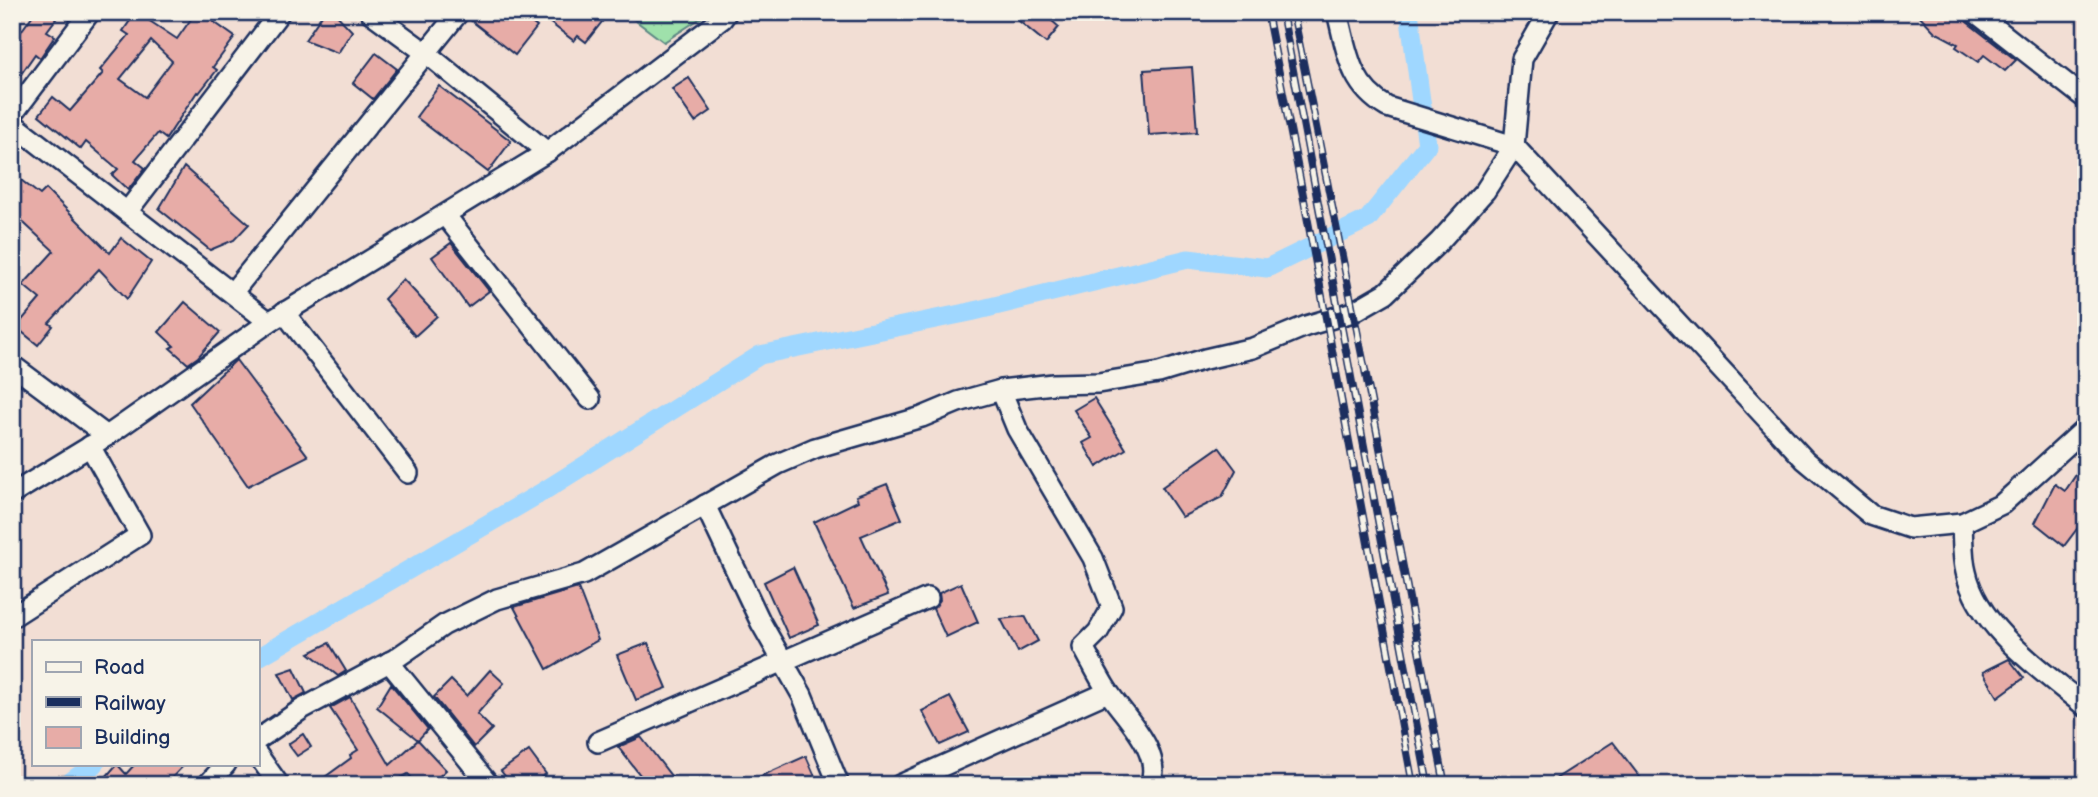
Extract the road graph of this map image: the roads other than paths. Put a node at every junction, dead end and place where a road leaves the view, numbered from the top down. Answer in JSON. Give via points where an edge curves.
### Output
{"nodes":[{"id":1,"x":90,"y":12,"type":"edge"},
{"id":2,"x":280,"y":12,"type":"edge"},
{"id":3,"x":370,"y":12,"type":"edge"},
{"id":4,"x":459,"y":12,"type":"edge"},
{"id":5,"x":727,"y":12,"type":"edge"},
{"id":6,"x":1337,"y":12,"type":"edge"},
{"id":7,"x":1549,"y":12,"type":"edge"},
{"id":8,"x":1975,"y":12,"type":"edge"},
{"id":9,"x":426,"y":53,"type":"junction"},
{"id":10,"x":2086,"y":99,"type":"edge"},
{"id":11,"x":12,"y":115,"type":"edge"},
{"id":12,"x":12,"y":123,"type":"edge"},
{"id":13,"x":1514,"y":146,"type":"junction"},
{"id":14,"x":547,"y":152,"type":"junction"},
{"id":15,"x":127,"y":212,"type":"junction"},
{"id":16,"x":445,"y":215,"type":"junction"},
{"id":17,"x":232,"y":293,"type":"junction"},
{"id":18,"x":276,"y":317,"type":"junction"},
{"id":19,"x":12,"y":365,"type":"edge"},
{"id":20,"x":1001,"y":390,"type":"junction"},
{"id":21,"x":590,"y":399,"type":"dead end"},
{"id":22,"x":2086,"y":428,"type":"edge"},
{"id":23,"x":107,"y":436,"type":"junction"},
{"id":24,"x":90,"y":446,"type":"junction"},
{"id":25,"x":408,"y":473,"type":"dead end"},
{"id":26,"x":12,"y":494,"type":"edge"},
{"id":27,"x":705,"y":505,"type":"junction"},
{"id":28,"x":1962,"y":523,"type":"junction"},
{"id":29,"x":928,"y":598,"type":"dead end"},
{"id":30,"x":12,"y":617,"type":"edge"},
{"id":31,"x":389,"y":662,"type":"junction"},
{"id":32,"x":783,"y":662,"type":"junction"},
{"id":33,"x":1108,"y":692,"type":"junction"},
{"id":34,"x":2086,"y":707,"type":"edge"},
{"id":35,"x":259,"y":739,"type":"edge"},
{"id":36,"x":598,"y":742,"type":"dead end"},
{"id":37,"x":259,"y":757,"type":"edge"},
{"id":38,"x":224,"y":766,"type":"edge"},
{"id":39,"x":207,"y":785,"type":"edge"},
{"id":40,"x":279,"y":785,"type":"edge"},
{"id":41,"x":489,"y":785,"type":"edge"},
{"id":42,"x":839,"y":785,"type":"edge"},
{"id":43,"x":900,"y":785,"type":"edge"},
{"id":44,"x":1150,"y":785,"type":"edge"}],
"edges":[{"from":1,"to":11,"type":"street"},
{"from":2,"to":15,"type":"street"},
{"from":3,"to":9,"type":"street"},
{"from":4,"to":9,"type":"street"},
{"from":5,"to":14,"type":"street"},
{"from":6,"to":13,"type":"street","via":[[1351,68],[1359,86],[1373,100]]},
{"from":7,"to":13,"type":"street","via":[[1522,59]]},
{"from":8,"to":10,"type":"street"},
{"from":9,"to":14,"type":"street"},
{"from":9,"to":17,"type":"street"},
{"from":12,"to":15,"type":"street"},
{"from":13,"to":20,"type":"street","via":[[1485,191],[1439,242],[1386,293],[1353,312],[1253,348],[1160,373]]},
{"from":13,"to":28,"type":"street","via":[[1805,460],[1871,515],[1910,528]]},
{"from":14,"to":16,"type":"street"},
{"from":15,"to":17,"type":"street"},
{"from":16,"to":18,"type":"street"},
{"from":16,"to":21,"type":"street"},
{"from":17,"to":18,"type":"street"},
{"from":18,"to":23,"type":"street"},
{"from":18,"to":25,"type":"street"},
{"from":19,"to":23,"type":"street"},
{"from":20,"to":27,"type":"street","via":[[815,448]]},
{"from":20,"to":33,"type":"street","via":[[1017,429],[1093,558],[1112,607],[1083,647]]},
{"from":22,"to":28,"type":"street","via":[[2002,504]]},
{"from":23,"to":24,"type":"street"},
{"from":24,"to":26,"type":"street"},
{"from":24,"to":30,"type":"street","via":[[140,536]]},
{"from":27,"to":31,"type":"street","via":[[584,574],[497,598],[444,625]]},
{"from":27,"to":32,"type":"street"},
{"from":28,"to":34,"type":"street","via":[[1965,571],[1974,597],[2005,637]]},
{"from":29,"to":32,"type":"street"},
{"from":31,"to":35,"type":"street","via":[[302,709]]},
{"from":31,"to":41,"type":"street"},
{"from":32,"to":36,"type":"street"},
{"from":32,"to":42,"type":"street","via":[[802,695]]},
{"from":33,"to":43,"type":"street"},
{"from":33,"to":44,"type":"street","via":[[1152,755]]},
{"from":37,"to":40,"type":"street"},
{"from":38,"to":39,"type":"street"}]}
